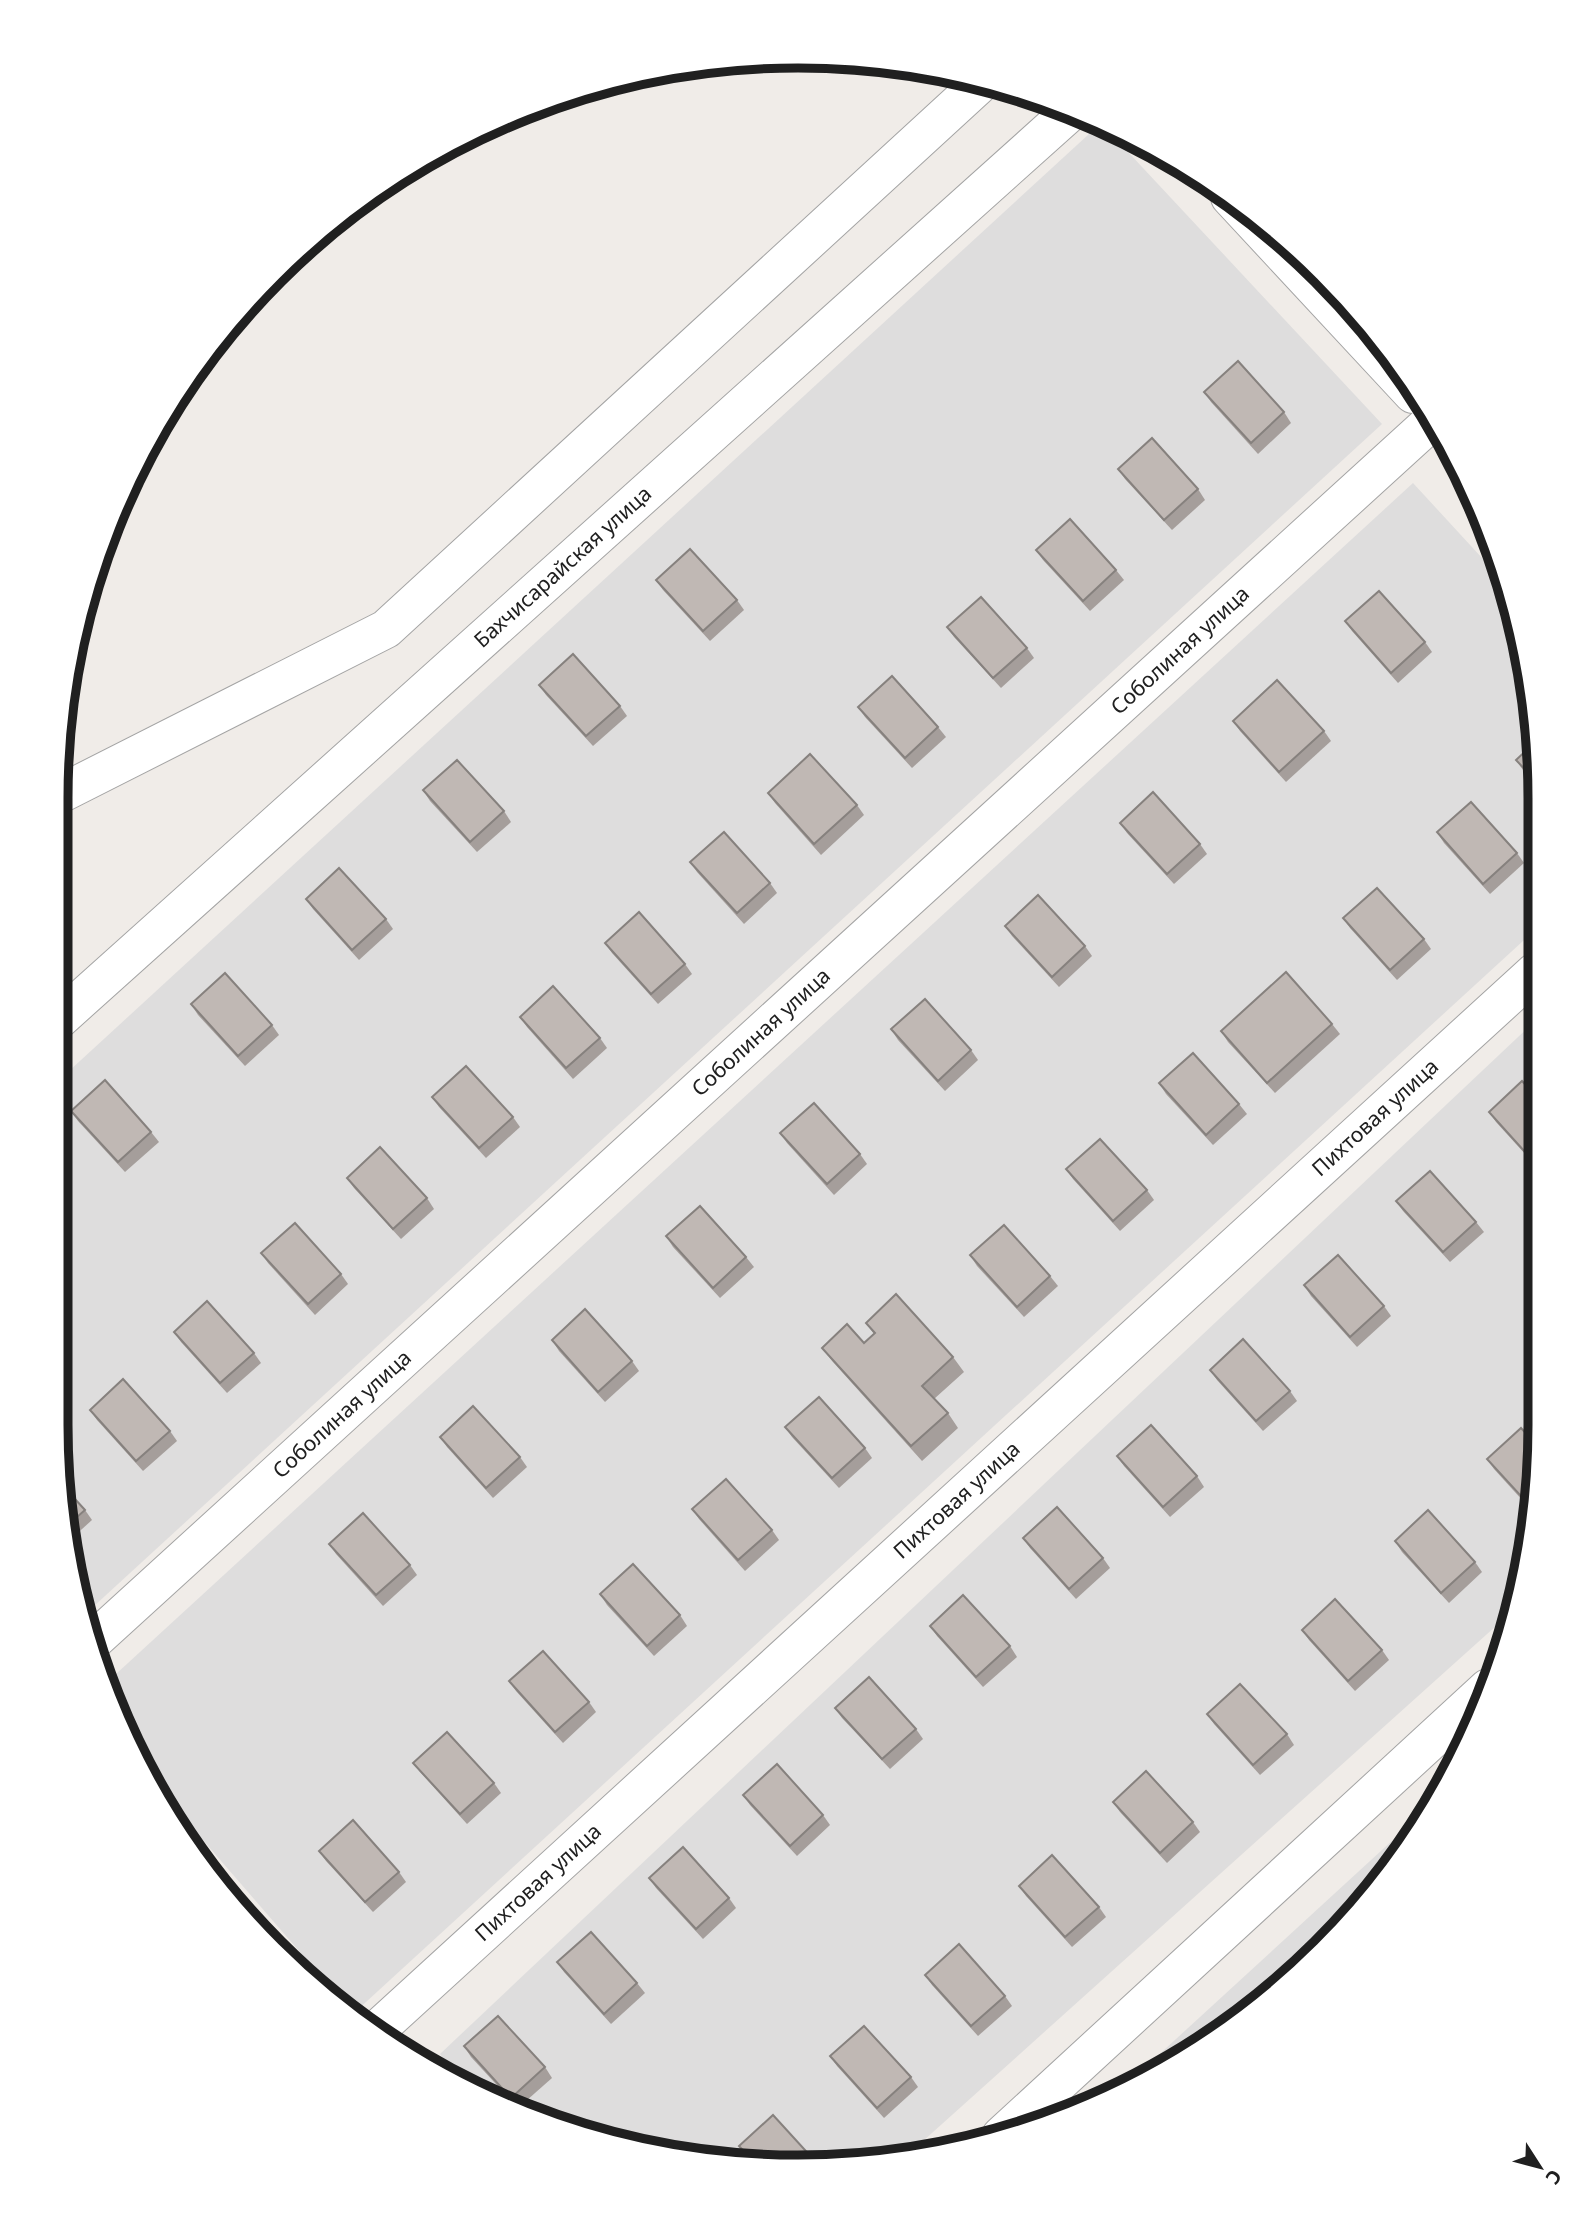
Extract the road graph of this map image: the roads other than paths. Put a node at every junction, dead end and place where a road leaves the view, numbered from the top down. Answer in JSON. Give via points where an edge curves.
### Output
{"nodes":[{"id":1,"x":973,"y":90,"type":"edge"},
{"id":2,"x":1063,"y":118,"type":"edge"},
{"id":3,"x":1276,"y":247,"type":"edge"},
{"id":4,"x":1381,"y":359,"type":"edge"},
{"id":5,"x":1426,"y":427,"type":"edge"},
{"id":6,"x":68,"y":790,"type":"edge"},
{"id":7,"x":1528,"y":978,"type":"edge"},
{"id":8,"x":68,"y":1011,"type":"edge"},
{"id":9,"x":99,"y":1635,"type":"edge"},
{"id":10,"x":1473,"y":1702,"type":"edge"},
{"id":11,"x":383,"y":2025,"type":"edge"},
{"id":12,"x":1018,"y":2121,"type":"edge"}],
"edges":[{"from":1,"to":6,"type":"street","via":[[386,629]]},
{"from":2,"to":8,"type":"street","name":"Бахчисарайская улица"},
{"from":3,"to":4,"type":"street"},
{"from":5,"to":9,"type":"street","name":"Соболиная улица"},
{"from":7,"to":11,"type":"street","name":"Пихтовая улица"},
{"from":10,"to":12,"type":"street"}]}
